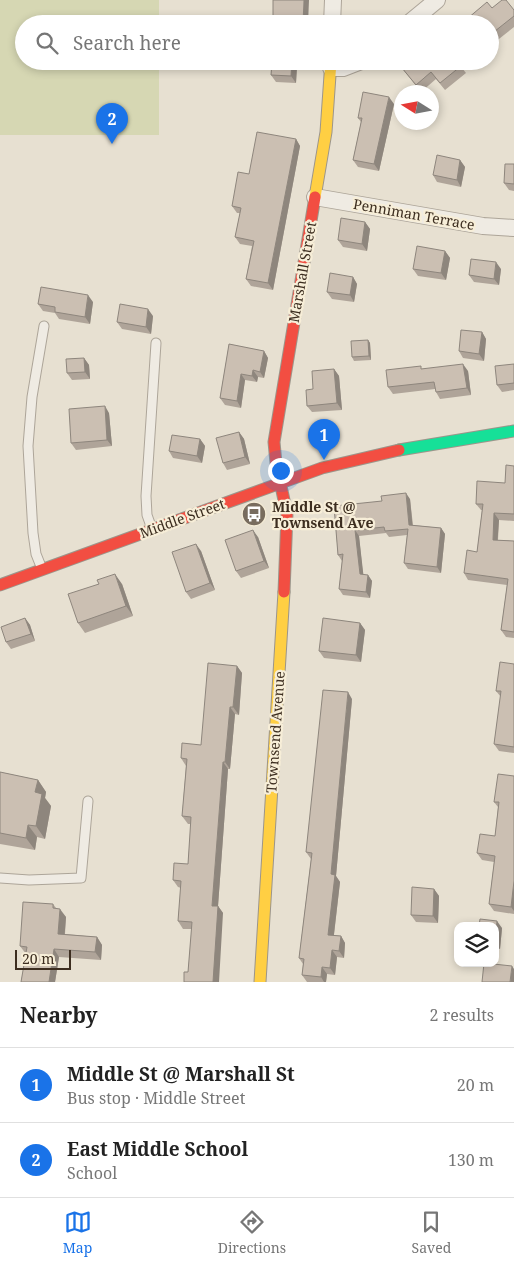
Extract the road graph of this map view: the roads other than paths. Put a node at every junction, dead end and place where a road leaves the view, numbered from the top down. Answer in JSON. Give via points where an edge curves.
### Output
{"nodes":[{"id":1,"x":332,"y":0,"type":"edge"},
{"id":2,"x":437,"y":0,"type":"edge"},
{"id":3,"x":332,"y":15,"type":"edge"},
{"id":4,"x":419,"y":15,"type":"edge"},
{"id":5,"x":331,"y":70,"type":"edge"},
{"id":6,"x":315,"y":197,"type":"junction"},
{"id":7,"x":514,"y":228,"type":"edge"},
{"id":8,"x":44,"y":326,"type":"dead end"},
{"id":9,"x":156,"y":343,"type":"dead end"},
{"id":10,"x":514,"y":431,"type":"edge"},
{"id":11,"x":281,"y":482,"type":"junction"},
{"id":12,"x":152,"y":530,"type":"junction"},
{"id":13,"x":42,"y":570,"type":"junction"},
{"id":14,"x":0,"y":585,"type":"edge"},
{"id":15,"x":88,"y":801,"type":"dead end"},
{"id":16,"x":0,"y":878,"type":"edge"},
{"id":17,"x":260,"y":982,"type":"edge"}],
"edges":[{"from":1,"to":3,"type":"street"},
{"from":2,"to":4,"type":"street"},
{"from":5,"to":6,"type":"street","name":"Marshall Street","via":[[326,132]]},
{"from":6,"to":7,"type":"street","name":"Penniman Terrace","via":[[483,226]]},
{"from":6,"to":11,"type":"street","name":"Marshall Street","via":[[274,436],[274,453]]},
{"from":8,"to":13,"type":"lane","via":[[32,397],[28,446],[36,554]]},
{"from":9,"to":12,"type":"lane","via":[[146,496]]},
{"from":10,"to":11,"type":"street","name":"Middle Street","via":[[373,455]]},
{"from":11,"to":12,"type":"street","name":"Middle Street"},
{"from":11,"to":17,"type":"street","name":"Townsend Avenue","via":[[288,525]]},
{"from":12,"to":13,"type":"street","name":"Middle Street"},
{"from":13,"to":14,"type":"street","name":"Middle Street"},
{"from":15,"to":16,"type":"lane","via":[[81,878]]}]}
